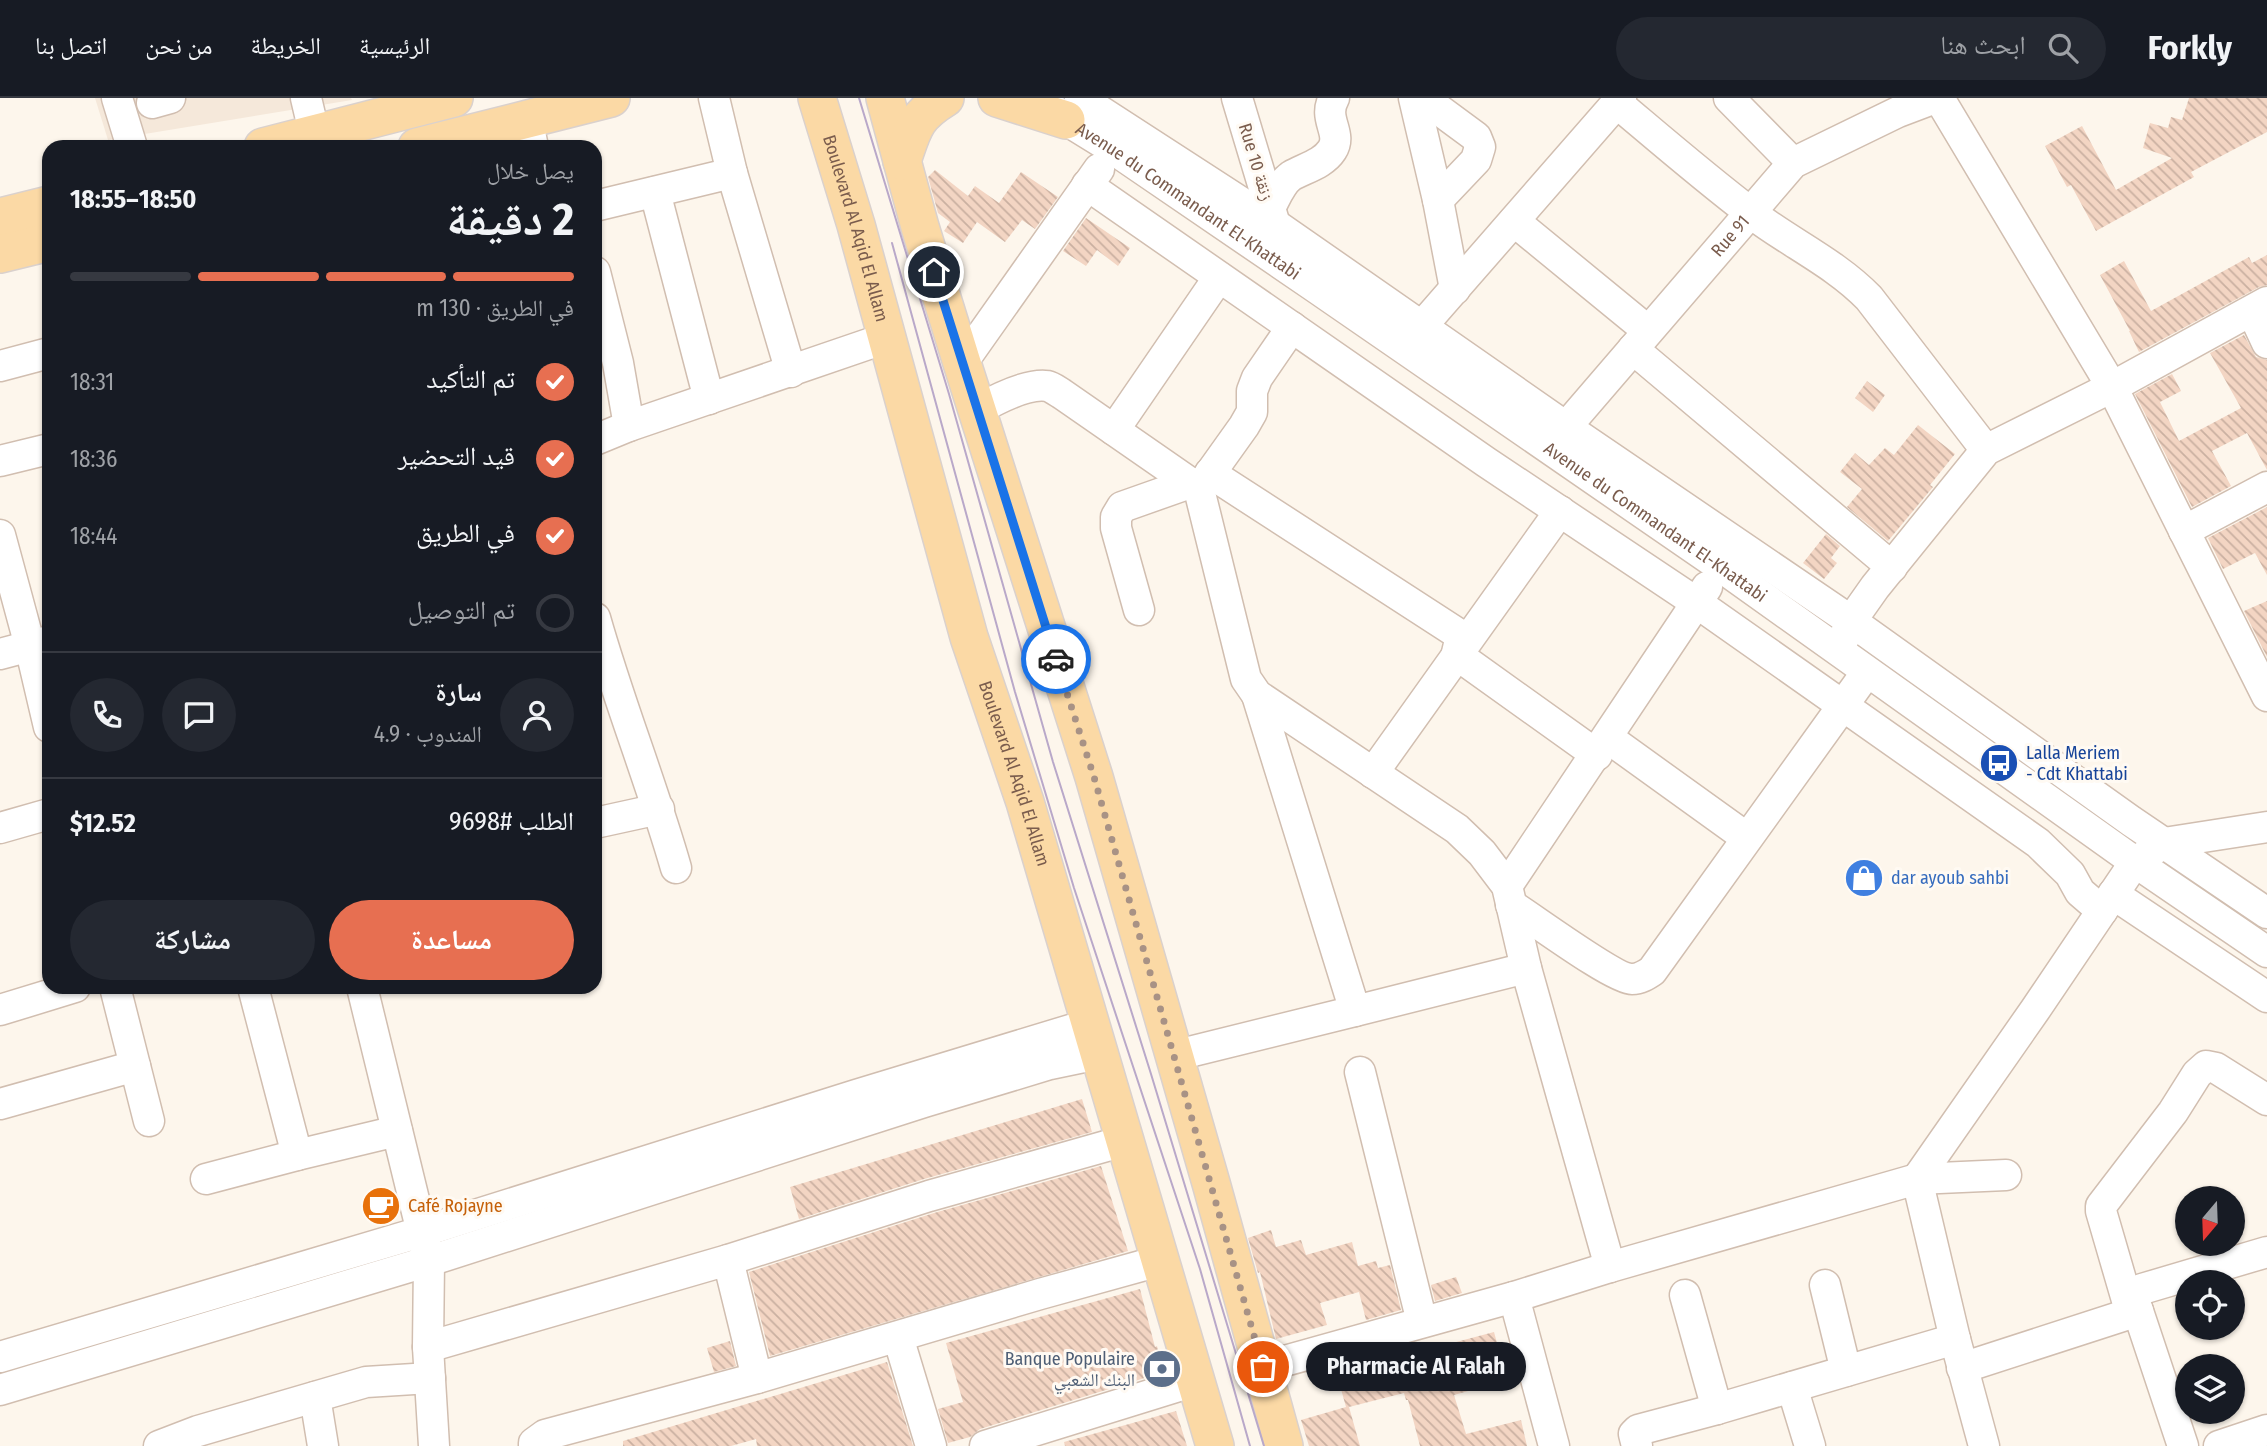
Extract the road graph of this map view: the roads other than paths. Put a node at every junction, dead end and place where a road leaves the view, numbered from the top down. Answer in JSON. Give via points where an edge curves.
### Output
{"nodes":[{"id":1,"x":117,"y":98,"type":"edge"},
{"id":2,"x":454,"y":98,"type":"edge"},
{"id":3,"x":611,"y":98,"type":"edge"},
{"id":4,"x":713,"y":98,"type":"edge"},
{"id":5,"x":817,"y":98,"type":"edge"},
{"id":6,"x":885,"y":98,"type":"edge"},
{"id":7,"x":945,"y":98,"type":"edge"},
{"id":8,"x":997,"y":98,"type":"edge"},
{"id":9,"x":1237,"y":98,"type":"edge"},
{"id":10,"x":1334,"y":98,"type":"edge"},
{"id":11,"x":1414,"y":98,"type":"edge"},
{"id":12,"x":1423,"y":98,"type":"edge"},
{"id":13,"x":1729,"y":98,"type":"edge"},
{"id":14,"x":1937,"y":98,"type":"edge"},
{"id":15,"x":1619,"y":101,"type":"edge"},
{"id":16,"x":1062,"y":105,"type":"edge"},
{"id":17,"x":1896,"y":105,"type":"edge"},
{"id":18,"x":310,"y":115,"type":"edge"},
{"id":19,"x":530,"y":133,"type":"edge"},
{"id":20,"x":130,"y":140,"type":"edge"},
{"id":21,"x":273,"y":140,"type":"edge"},
{"id":22,"x":474,"y":140,"type":"edge"},
{"id":23,"x":1112,"y":149,"type":"junction"},
{"id":24,"x":902,"y":161,"type":"junction"},
{"id":25,"x":1793,"y":163,"type":"junction"},
{"id":26,"x":732,"y":173,"type":"junction"},
{"id":27,"x":1087,"y":186,"type":"junction"},
{"id":28,"x":655,"y":191,"type":"junction"},
{"id":29,"x":1438,"y":200,"type":"junction"},
{"id":30,"x":602,"y":204,"type":"edge"},
{"id":31,"x":42,"y":207,"type":"edge"},
{"id":32,"x":1750,"y":213,"type":"junction"},
{"id":33,"x":1273,"y":216,"type":"junction"},
{"id":34,"x":0,"y":217,"type":"edge"},
{"id":35,"x":1514,"y":221,"type":"junction"},
{"id":36,"x":42,"y":244,"type":"edge"},
{"id":37,"x":0,"y":254,"type":"edge"},
{"id":38,"x":1219,"y":276,"type":"junction"},
{"id":39,"x":1455,"y":289,"type":"junction"},
{"id":40,"x":2259,"y":307,"type":"edge"},
{"id":41,"x":1422,"y":326,"type":"junction"},
{"id":42,"x":1292,"y":327,"type":"junction"},
{"id":43,"x":602,"y":328,"type":"edge"},
{"id":44,"x":886,"y":338,"type":"junction"},
{"id":45,"x":1640,"y":340,"type":"junction"},
{"id":46,"x":2267,"y":343,"type":"edge"},
{"id":47,"x":42,"y":356,"type":"edge"},
{"id":48,"x":962,"y":363,"type":"junction"},
{"id":49,"x":0,"y":366,"type":"edge"},
{"id":50,"x":607,"y":367,"type":"edge"},
{"id":51,"x":790,"y":372,"type":"junction"},
{"id":52,"x":2112,"y":387,"type":"junction"},
{"id":53,"x":709,"y":399,"type":"junction"},
{"id":54,"x":977,"y":410,"type":"junction"},
{"id":55,"x":629,"y":426,"type":"junction"},
{"id":56,"x":1566,"y":427,"type":"junction"},
{"id":57,"x":1114,"y":430,"type":"junction"},
{"id":58,"x":602,"y":437,"type":"edge"},
{"id":59,"x":1986,"y":450,"type":"junction"},
{"id":60,"x":42,"y":451,"type":"edge"},
{"id":61,"x":0,"y":461,"type":"edge"},
{"id":62,"x":1199,"y":482,"type":"junction"},
{"id":63,"x":2267,"y":487,"type":"edge"},
{"id":64,"x":1560,"y":511,"type":"junction"},
{"id":65,"x":2184,"y":531,"type":"junction"},
{"id":66,"x":0,"y":535,"type":"edge"},
{"id":67,"x":1892,"y":566,"type":"junction"},
{"id":68,"x":1721,"y":567,"type":"junction"},
{"id":69,"x":1697,"y":603,"type":"junction"},
{"id":70,"x":1139,"y":610,"type":"dead end"},
{"id":71,"x":1851,"y":621,"type":"junction"},
{"id":72,"x":40,"y":644,"type":"edge"},
{"id":73,"x":1839,"y":651,"type":"junction"},
{"id":74,"x":0,"y":654,"type":"edge"},
{"id":75,"x":1456,"y":657,"type":"junction"},
{"id":76,"x":42,"y":662,"type":"edge"},
{"id":77,"x":1867,"y":672,"type":"junction"},
{"id":78,"x":603,"y":675,"type":"edge"},
{"id":79,"x":2264,"y":683,"type":"edge"},
{"id":80,"x":1256,"y":695,"type":"junction"},
{"id":81,"x":1843,"y":707,"type":"junction"},
{"id":82,"x":1602,"y":746,"type":"junction"},
{"id":83,"x":1373,"y":774,"type":"junction"},
{"id":84,"x":659,"y":809,"type":"junction"},
{"id":85,"x":42,"y":816,"type":"edge"},
{"id":86,"x":602,"y":822,"type":"edge"},
{"id":87,"x":2267,"y":827,"type":"edge"},
{"id":88,"x":0,"y":828,"type":"edge"},
{"id":89,"x":1747,"y":838,"type":"junction"},
{"id":90,"x":2164,"y":843,"type":"junction"},
{"id":91,"x":2135,"y":862,"type":"junction"},
{"id":92,"x":677,"y":868,"type":"dead end"},
{"id":93,"x":1509,"y":896,"type":"junction"},
{"id":94,"x":2108,"y":902,"type":"junction"},
{"id":95,"x":2267,"y":912,"type":"edge"},
{"id":96,"x":2267,"y":952,"type":"edge"},
{"id":97,"x":1526,"y":968,"type":"junction"},
{"id":98,"x":52,"y":994,"type":"edge"},
{"id":99,"x":116,"y":994,"type":"edge"},
{"id":100,"x":255,"y":994,"type":"edge"},
{"id":101,"x":364,"y":994,"type":"edge"},
{"id":102,"x":2267,"y":997,"type":"edge"},
{"id":103,"x":0,"y":1010,"type":"edge"},
{"id":104,"x":1355,"y":1011,"type":"junction"},
{"id":105,"x":1094,"y":1039,"type":"junction"},
{"id":106,"x":1173,"y":1056,"type":"junction"},
{"id":107,"x":135,"y":1066,"type":"junction"},
{"id":108,"x":1360,"y":1072,"type":"dead end"},
{"id":109,"x":2267,"y":1100,"type":"edge"},
{"id":110,"x":0,"y":1104,"type":"edge"},
{"id":111,"x":149,"y":1121,"type":"dead end"},
{"id":112,"x":397,"y":1131,"type":"junction"},
{"id":113,"x":1124,"y":1141,"type":"junction"},
{"id":114,"x":297,"y":1155,"type":"junction"},
{"id":115,"x":2006,"y":1175,"type":"dead end"},
{"id":116,"x":206,"y":1179,"type":"dead end"},
{"id":117,"x":1917,"y":1179,"type":"junction"},
{"id":118,"x":421,"y":1232,"type":"junction"},
{"id":119,"x":2267,"y":1253,"type":"edge"},
{"id":120,"x":728,"y":1260,"type":"junction"},
{"id":121,"x":1158,"y":1261,"type":"junction"},
{"id":122,"x":429,"y":1262,"type":"junction"},
{"id":123,"x":1610,"y":1267,"type":"junction"},
{"id":124,"x":1825,"y":1285,"type":"dead end"},
{"id":125,"x":1685,"y":1295,"type":"dead end"},
{"id":126,"x":1514,"y":1297,"type":"junction"},
{"id":127,"x":2134,"y":1312,"type":"junction"},
{"id":128,"x":1422,"y":1322,"type":"junction"},
{"id":129,"x":898,"y":1337,"type":"junction"},
{"id":130,"x":1955,"y":1339,"type":"junction"},
{"id":131,"x":428,"y":1348,"type":"junction"},
{"id":132,"x":0,"y":1357,"type":"edge"},
{"id":133,"x":1263,"y":1367,"type":"junction"},
{"id":134,"x":1962,"y":1368,"type":"junction"},
{"id":135,"x":1846,"y":1371,"type":"junction"},
{"id":136,"x":430,"y":1378,"type":"junction"},
{"id":137,"x":757,"y":1378,"type":"junction"},
{"id":138,"x":1195,"y":1381,"type":"junction"},
{"id":139,"x":1793,"y":1387,"type":"junction"},
{"id":140,"x":0,"y":1390,"type":"edge"},
{"id":141,"x":315,"y":1396,"type":"junction"},
{"id":142,"x":1717,"y":1409,"type":"junction"},
{"id":143,"x":2267,"y":1430,"type":"edge"},
{"id":144,"x":1062,"y":1435,"type":"edge"},
{"id":145,"x":201,"y":1439,"type":"edge"},
{"id":146,"x":159,"y":1446,"type":"edge"},
{"id":147,"x":323,"y":1446,"type":"edge"},
{"id":148,"x":434,"y":1446,"type":"edge"},
{"id":149,"x":534,"y":1446,"type":"edge"},
{"id":150,"x":931,"y":1446,"type":"edge"},
{"id":151,"x":985,"y":1446,"type":"edge"},
{"id":152,"x":1215,"y":1446,"type":"edge"},
{"id":153,"x":1284,"y":1446,"type":"edge"},
{"id":154,"x":1554,"y":1446,"type":"edge"},
{"id":155,"x":1637,"y":1446,"type":"edge"},
{"id":156,"x":1810,"y":1446,"type":"edge"},
{"id":157,"x":1984,"y":1446,"type":"edge"},
{"id":158,"x":2183,"y":1446,"type":"edge"},
{"id":159,"x":2219,"y":1446,"type":"edge"}],
"edges":[{"from":1,"to":20,"type":"street"},
{"from":2,"to":18,"type":"main road"},
{"from":3,"to":19,"type":"main road"},
{"from":4,"to":26,"type":"street"},
{"from":5,"to":44,"type":"main road","name":"Boulevard Al Aqid El Allam"},
{"from":6,"to":24,"type":"main road"},
{"from":7,"to":24,"type":"main road","via":[[922,113]]},
{"from":8,"to":16,"type":"main road"},
{"from":9,"to":33,"type":"street","name":"Rue 10 زنقة"},
{"from":10,"to":33,"type":"street","via":[[1328,112],[1335,145],[1330,154],[1289,178],[1280,189]]},
{"from":11,"to":29,"type":"street"},
{"from":12,"to":29,"type":"street","via":[[1476,137],[1480,148],[1476,160]]},
{"from":13,"to":25,"type":"street"},
{"from":14,"to":17,"type":"street","name":"Rue 91"},
{"from":14,"to":52,"type":"street"},
{"from":15,"to":32,"type":"street"},
{"from":15,"to":35,"type":"street"},
{"from":16,"to":23,"type":"street","name":"Avenue du Commandant El-Khattabi"},
{"from":16,"to":33,"type":"street","name":"Avenue du Commandant El-Khattabi"},
{"from":17,"to":25,"type":"street","name":"Rue 91"},
{"from":18,"to":21,"type":"main road"},
{"from":19,"to":22,"type":"main road"},
{"from":23,"to":27,"type":"street"},
{"from":23,"to":68,"type":"street","name":"Avenue du Commandant El-Khattabi"},
{"from":24,"to":48,"type":"main road"},
{"from":25,"to":32,"type":"street","name":"Rue 91"},
{"from":26,"to":28,"type":"street"},
{"from":26,"to":51,"type":"street"},
{"from":27,"to":38,"type":"street"},
{"from":27,"to":48,"type":"street"},
{"from":28,"to":30,"type":"street"},
{"from":28,"to":53,"type":"street"},
{"from":29,"to":39,"type":"street"},
{"from":31,"to":34,"type":"main road"},
{"from":32,"to":45,"type":"street","name":"Rue 91"},
{"from":32,"to":59,"type":"street","via":[[1850,278]]},
{"from":33,"to":41,"type":"street","name":"Avenue du Commandant El-Khattabi"},
{"from":35,"to":39,"type":"street"},
{"from":35,"to":45,"type":"street"},
{"from":36,"to":37,"type":"main road"},
{"from":38,"to":42,"type":"street"},
{"from":38,"to":57,"type":"street"},
{"from":39,"to":41,"type":"street"},
{"from":40,"to":46,"type":"street"},
{"from":40,"to":52,"type":"street"},
{"from":41,"to":56,"type":"street","name":"Avenue du Commandant El-Khattabi"},
{"from":42,"to":62,"type":"street","via":[[1257,378],[1252,412]]},
{"from":42,"to":64,"type":"street"},
{"from":43,"to":50,"type":"street"},
{"from":44,"to":51,"type":"street"},
{"from":44,"to":105,"type":"main road","name":"Boulevard Al Aqid El Allam","via":[[969,637],[1025,802]]},
{"from":45,"to":56,"type":"street","name":"Rue 91"},
{"from":45,"to":67,"type":"street"},
{"from":47,"to":49,"type":"street"},
{"from":48,"to":54,"type":"main road"},
{"from":50,"to":55,"type":"street"},
{"from":51,"to":53,"type":"street"},
{"from":52,"to":59,"type":"street"},
{"from":52,"to":65,"type":"street"},
{"from":53,"to":55,"type":"street"},
{"from":54,"to":57,"type":"street","via":[[1032,387],[1048,386]]},
{"from":54,"to":106,"type":"main road","via":[[1094,777]]},
{"from":55,"to":58,"type":"street"},
{"from":56,"to":71,"type":"street","name":"Avenue du Commandant El-Khattabi"},
{"from":57,"to":62,"type":"street"},
{"from":59,"to":67,"type":"street"},
{"from":60,"to":61,"type":"street"},
{"from":62,"to":70,"type":"street","via":[[1122,507],[1116,517]]},
{"from":62,"to":75,"type":"street","via":[[1457,633]]},
{"from":62,"to":80,"type":"street","via":[[1246,679]]},
{"from":63,"to":65,"type":"street"},
{"from":64,"to":69,"type":"street"},
{"from":64,"to":75,"type":"street"},
{"from":65,"to":79,"type":"street"},
{"from":66,"to":72,"type":"street"},
{"from":67,"to":71,"type":"street"},
{"from":68,"to":69,"type":"street"},
{"from":68,"to":73,"type":"street","name":"Avenue du Commandant El-Khattabi"},
{"from":69,"to":81,"type":"street"},
{"from":69,"to":82,"type":"street"},
{"from":71,"to":73,"type":"street"},
{"from":71,"to":90,"type":"street","name":"Avenue du Commandant El-Khattabi"},
{"from":72,"to":74,"type":"street"},
{"from":72,"to":76,"type":"street"},
{"from":73,"to":77,"type":"street","name":"Avenue du Commandant El-Khattabi"},
{"from":75,"to":82,"type":"street"},
{"from":75,"to":83,"type":"street"},
{"from":77,"to":81,"type":"street"},
{"from":77,"to":91,"type":"street","name":"Avenue du Commandant El-Khattabi"},
{"from":78,"to":84,"type":"street"},
{"from":80,"to":83,"type":"street"},
{"from":80,"to":104,"type":"street"},
{"from":81,"to":89,"type":"street"},
{"from":81,"to":94,"type":"street","via":[[2038,843],[2070,874],[2091,904]]},
{"from":82,"to":89,"type":"street"},
{"from":82,"to":93,"type":"street"},
{"from":83,"to":93,"type":"street","via":[[1457,828],[1482,853]]},
{"from":84,"to":86,"type":"street"},
{"from":84,"to":92,"type":"street"},
{"from":85,"to":88,"type":"street"},
{"from":87,"to":90,"type":"street"},
{"from":89,"to":93,"type":"street","via":[[1652,971],[1643,977],[1613,973]]},
{"from":90,"to":91,"type":"street"},
{"from":90,"to":95,"type":"street","name":"Avenue du Commandant El-Khattabi"},
{"from":91,"to":94,"type":"street"},
{"from":91,"to":96,"type":"street","name":"Avenue du Commandant El-Khattabi"},
{"from":93,"to":97,"type":"street"},
{"from":94,"to":102,"type":"street"},
{"from":94,"to":117,"type":"street"},
{"from":97,"to":104,"type":"street"},
{"from":97,"to":123,"type":"street"},
{"from":98,"to":103,"type":"street"},
{"from":99,"to":107,"type":"street"},
{"from":100,"to":114,"type":"street"},
{"from":101,"to":112,"type":"street"},
{"from":104,"to":106,"type":"street"},
{"from":105,"to":113,"type":"main road","name":"Boulevard Al Aqid El Allam"},
{"from":105,"to":118,"type":"street","via":[[856,1095]]},
{"from":105,"to":122,"type":"street","via":[[1050,1064]]},
{"from":106,"to":133,"type":"main road"},
{"from":107,"to":110,"type":"street"},
{"from":107,"to":111,"type":"street"},
{"from":108,"to":128,"type":"street"},
{"from":109,"to":127,"type":"street","via":[[2206,1066],[2101,1206]]},
{"from":112,"to":114,"type":"street"},
{"from":112,"to":118,"type":"street"},
{"from":113,"to":120,"type":"street"},
{"from":113,"to":121,"type":"main road","name":"Boulevard Al Aqid El Allam"},
{"from":114,"to":116,"type":"street"},
{"from":115,"to":117,"type":"street"},
{"from":117,"to":123,"type":"street"},
{"from":117,"to":130,"type":"street"},
{"from":118,"to":122,"type":"street"},
{"from":118,"to":132,"type":"street"},
{"from":119,"to":127,"type":"street","via":[[2142,1289],[2136,1293]]},
{"from":120,"to":131,"type":"street"},
{"from":120,"to":137,"type":"street"},
{"from":121,"to":129,"type":"street"},
{"from":121,"to":138,"type":"main road","name":"Boulevard Al Aqid El Allam"},
{"from":122,"to":131,"type":"street"},
{"from":122,"to":140,"type":"street"},
{"from":123,"to":126,"type":"street"},
{"from":124,"to":135,"type":"street"},
{"from":125,"to":142,"type":"street"},
{"from":126,"to":128,"type":"street"},
{"from":126,"to":154,"type":"street"},
{"from":127,"to":134,"type":"street"},
{"from":127,"to":158,"type":"street"},
{"from":128,"to":133,"type":"street"},
{"from":129,"to":137,"type":"street"},
{"from":129,"to":150,"type":"street"},
{"from":130,"to":134,"type":"street"},
{"from":130,"to":135,"type":"street"},
{"from":131,"to":136,"type":"street"},
{"from":133,"to":153,"type":"main road"},
{"from":134,"to":157,"type":"street"},
{"from":135,"to":139,"type":"street"},
{"from":136,"to":141,"type":"street","via":[[366,1382]]},
{"from":136,"to":148,"type":"street"},
{"from":137,"to":149,"type":"street","via":[[545,1435]]},
{"from":138,"to":144,"type":"street"},
{"from":138,"to":152,"type":"main road","name":"Boulevard Al Aqid El Allam"},
{"from":139,"to":142,"type":"street"},
{"from":139,"to":156,"type":"street"},
{"from":141,"to":145,"type":"street"},
{"from":141,"to":147,"type":"street"},
{"from":142,"to":155,"type":"street","via":[[1638,1430],[1634,1434]]},
{"from":143,"to":159,"type":"street"},
{"from":144,"to":151,"type":"street"},
{"from":145,"to":146,"type":"street"}]}
